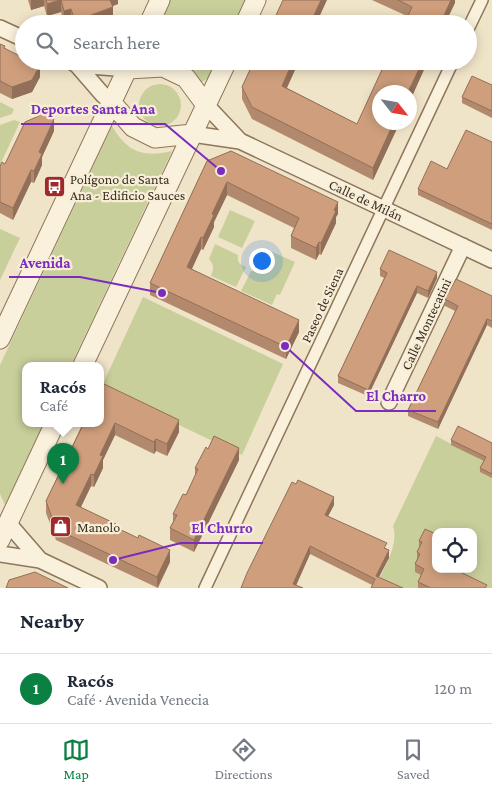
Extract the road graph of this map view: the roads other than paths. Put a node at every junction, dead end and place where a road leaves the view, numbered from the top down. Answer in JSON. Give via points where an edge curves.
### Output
{"nodes":[{"id":1,"x":160,"y":0,"type":"edge"},
{"id":2,"x":256,"y":0,"type":"edge"},
{"id":3,"x":482,"y":0,"type":"edge"},
{"id":4,"x":153,"y":15,"type":"edge"},
{"id":5,"x":249,"y":15,"type":"edge"},
{"id":6,"x":475,"y":15,"type":"edge"},
{"id":7,"x":0,"y":28,"type":"edge"},
{"id":8,"x":15,"y":35,"type":"edge"},
{"id":9,"x":79,"y":70,"type":"edge"},
{"id":10,"x":127,"y":70,"type":"edge"},
{"id":11,"x":170,"y":70,"type":"edge"},
{"id":12,"x":223,"y":70,"type":"edge"},
{"id":13,"x":449,"y":70,"type":"edge"},
{"id":14,"x":111,"y":102,"type":"junction"},
{"id":15,"x":206,"y":105,"type":"junction"},
{"id":16,"x":192,"y":134,"type":"junction"},
{"id":17,"x":240,"y":141,"type":"junction"},
{"id":18,"x":384,"y":209,"type":"junction"},
{"id":19,"x":463,"y":246,"type":"junction"},
{"id":20,"x":492,"y":260,"type":"edge"},
{"id":21,"x":0,"y":339,"type":"edge"},
{"id":22,"x":84,"y":362,"type":"edge"},
{"id":23,"x":389,"y":402,"type":"dead end"},
{"id":24,"x":53,"y":427,"type":"edge"},
{"id":25,"x":3,"y":526,"type":"edge"},
{"id":26,"x":0,"y":554,"type":"edge"},
{"id":27,"x":40,"y":560,"type":"junction"},
{"id":28,"x":99,"y":588,"type":"edge"},
{"id":29,"x":205,"y":588,"type":"edge"}],
"edges":[{"from":1,"to":4,"type":"street"},
{"from":2,"to":5,"type":"street"},
{"from":3,"to":6,"type":"street"},
{"from":7,"to":8,"type":"street"},
{"from":9,"to":14,"type":"street"},
{"from":10,"to":14,"type":"street"},
{"from":11,"to":15,"type":"street","via":[[186,78]]},
{"from":12,"to":15,"type":"street"},
{"from":13,"to":18,"type":"street","name":"Paseo de Siena"},
{"from":14,"to":16,"type":"street","via":[[133,127],[155,138]]},
{"from":14,"to":21,"type":"street"},
{"from":15,"to":16,"type":"street"},
{"from":15,"to":17,"type":"street","name":"Calle de Milán"},
{"from":16,"to":17,"type":"street","name":"Calle de Milán"},
{"from":16,"to":22,"type":"street"},
{"from":17,"to":18,"type":"street","name":"Calle de Milán"},
{"from":18,"to":19,"type":"street","name":"Calle de Milán"},
{"from":18,"to":29,"type":"street","name":"Paseo de Siena"},
{"from":19,"to":20,"type":"street","name":"Calle de Milán"},
{"from":19,"to":23,"type":"street","name":"Calle Montecatini"},
{"from":24,"to":25,"type":"street"},
{"from":25,"to":27,"type":"street"},
{"from":26,"to":27,"type":"street"},
{"from":27,"to":28,"type":"street"}]}
